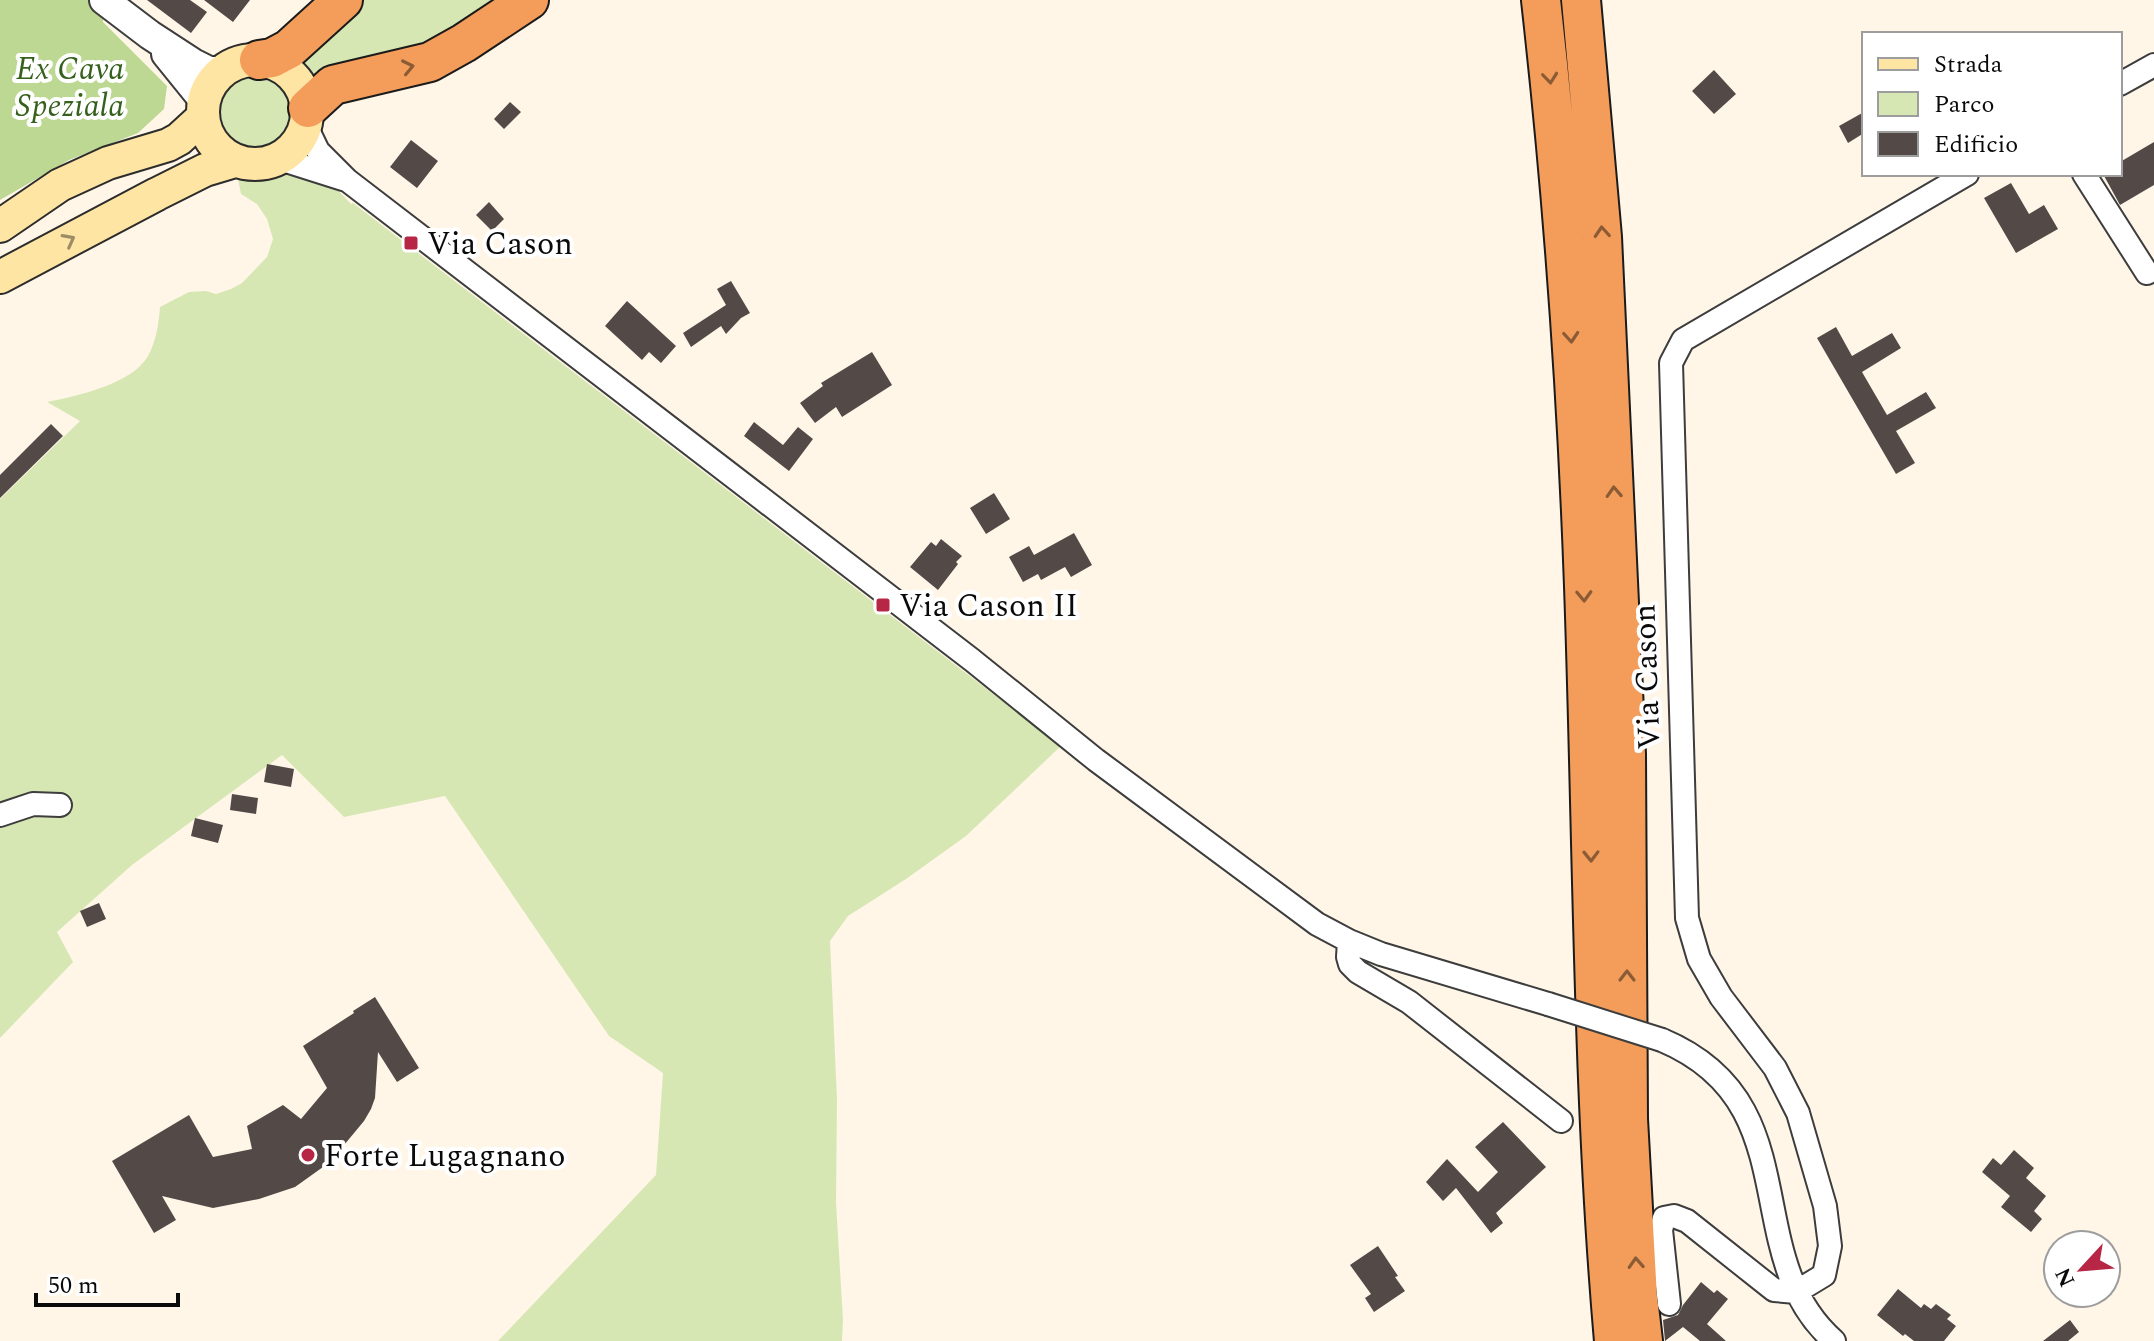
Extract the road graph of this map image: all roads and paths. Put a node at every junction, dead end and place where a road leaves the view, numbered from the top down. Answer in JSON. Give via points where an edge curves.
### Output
{"nodes":[{"id":1,"x":104,"y":0,"type":"edge"},
{"id":2,"x":343,"y":0,"type":"edge"},
{"id":3,"x":529,"y":0,"type":"edge"},
{"id":4,"x":1541,"y":0,"type":"edge"},
{"id":5,"x":1581,"y":0,"type":"edge"},
{"id":6,"x":150,"y":35,"type":"junction"},
{"id":7,"x":259,"y":60,"type":"junction"},
{"id":8,"x":2154,"y":65,"type":"edge"},
{"id":9,"x":223,"y":71,"type":"junction"},
{"id":10,"x":2122,"y":83,"type":"edge"},
{"id":11,"x":203,"y":110,"type":"junction"},
{"id":12,"x":307,"y":117,"type":"junction"},
{"id":13,"x":280,"y":159,"type":"junction"},
{"id":14,"x":235,"y":161,"type":"junction"},
{"id":15,"x":1964,"y":176,"type":"edge"},
{"id":16,"x":2085,"y":176,"type":"edge"},
{"id":17,"x":347,"y":180,"type":"junction"},
{"id":18,"x":0,"y":226,"type":"edge"},
{"id":19,"x":2147,"y":273,"type":"dead end"},
{"id":20,"x":0,"y":277,"type":"edge"},
{"id":21,"x":60,"y":805,"type":"dead end"},
{"id":22,"x":0,"y":815,"type":"edge"},
{"id":23,"x":1349,"y":941,"type":"junction"},
{"id":24,"x":1561,"y":1121,"type":"dead end"},
{"id":25,"x":1796,"y":1292,"type":"junction"},
{"id":26,"x":1669,"y":1304,"type":"dead end"},
{"id":27,"x":1614,"y":1341,"type":"edge"},
{"id":28,"x":1643,"y":1341,"type":"edge"},
{"id":29,"x":1834,"y":1341,"type":"edge"}],
"edges":[{"from":1,"to":6,"type":"street"},
{"from":2,"to":7,"type":"highway","via":[[289,49]]},
{"from":12,"to":3,"type":"highway","one_way":true,"via":[[333,85],[430,62]]},
{"from":4,"to":27,"type":"highway","one_way":true,"via":[[1556,131],[1576,429],[1598,1118]]},
{"from":28,"to":5,"type":"highway","one_way":true,"via":[[1628,1119],[1626,754],[1603,253]]},
{"from":6,"to":9,"type":"street","via":[[209,71]]},
{"from":6,"to":11,"type":"street","via":[[194,89]]},
{"from":7,"to":9,"type":"main road"},
{"from":7,"to":12,"type":"main road","via":[[292,75],[303,90]]},
{"from":8,"to":10,"type":"street"},
{"from":9,"to":11,"type":"main road","via":[[210,86]]},
{"from":11,"to":14,"type":"main road","via":[[213,143]]},
{"from":11,"to":18,"type":"main road","via":[[179,139],[60,185]]},
{"from":12,"to":13,"type":"main road","via":[[296,145]]},
{"from":12,"to":17,"type":"street","via":[[318,151]]},
{"from":13,"to":14,"type":"main road","via":[[250,165]]},
{"from":13,"to":17,"type":"street"},
{"from":20,"to":14,"type":"main road","one_way":true,"via":[[205,170]]},
{"from":15,"to":25,"type":"street","name":"Via Cason","via":[[1683,340],[1671,363],[1687,918],[1699,959],[1775,1068],[1798,1113],[1815,1169],[1830,1246],[1824,1275]]},
{"from":16,"to":19,"type":"street"},
{"from":17,"to":23,"type":"street","via":[[1096,760],[1275,895]]},
{"from":21,"to":22,"type":"street","via":[[33,804]]},
{"from":23,"to":24,"type":"street","via":[[1350,964],[1358,972],[1409,1002]]},
{"from":23,"to":25,"type":"street","bridge":true,"via":[[1662,1040],[1707,1066],[1736,1096],[1751,1123]]},
{"from":25,"to":26,"type":"street","via":[[1774,1290],[1674,1216],[1664,1218],[1661,1230]]},
{"from":25,"to":29,"type":"street"}]}
